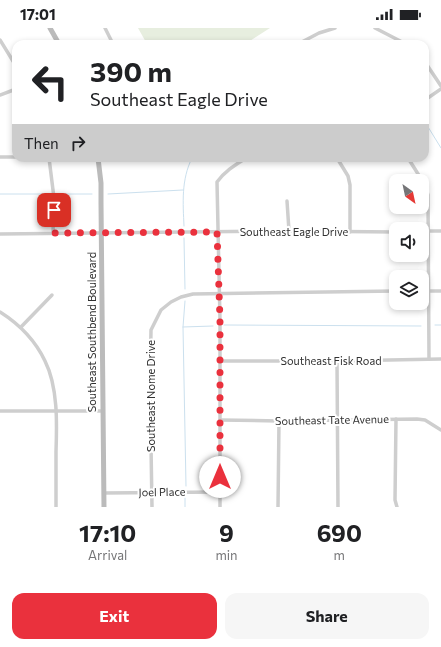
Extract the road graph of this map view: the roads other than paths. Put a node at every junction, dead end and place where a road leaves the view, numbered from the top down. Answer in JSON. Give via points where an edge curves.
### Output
{"nodes":[{"id":1,"x":50,"y":28,"type":"edge"},
{"id":2,"x":105,"y":28,"type":"edge"},
{"id":3,"x":335,"y":28,"type":"edge"},
{"id":4,"x":375,"y":28,"type":"edge"},
{"id":5,"x":0,"y":40,"type":"edge"},
{"id":6,"x":57,"y":40,"type":"edge"},
{"id":7,"x":111,"y":40,"type":"edge"},
{"id":8,"x":306,"y":40,"type":"edge"},
{"id":9,"x":398,"y":40,"type":"edge"},
{"id":10,"x":12,"y":60,"type":"edge"},
{"id":11,"x":429,"y":68,"type":"edge"},
{"id":12,"x":441,"y":88,"type":"edge"},
{"id":13,"x":12,"y":90,"type":"edge"},
{"id":14,"x":0,"y":95,"type":"edge"},
{"id":15,"x":429,"y":97,"type":"edge"},
{"id":16,"x":0,"y":157,"type":"edge"},
{"id":17,"x":12,"y":157,"type":"edge"},
{"id":18,"x":50,"y":162,"type":"edge"},
{"id":19,"x":98,"y":162,"type":"edge"},
{"id":20,"x":240,"y":162,"type":"edge"},
{"id":21,"x":339,"y":162,"type":"edge"},
{"id":22,"x":411,"y":162,"type":"edge"},
{"id":23,"x":287,"y":201,"type":"dead end"},
{"id":24,"x":428,"y":222,"type":"edge"},
{"id":25,"x":289,"y":231,"type":"junction"},
{"id":26,"x":429,"y":231,"type":"edge"},
{"id":27,"x":441,"y":231,"type":"edge"},
{"id":28,"x":217,"y":232,"type":"junction"},
{"id":29,"x":350,"y":232,"type":"junction"},
{"id":30,"x":389,"y":232,"type":"edge"},
{"id":31,"x":53,"y":233,"type":"junction"},
{"id":32,"x":101,"y":233,"type":"junction"},
{"id":33,"x":0,"y":234,"type":"edge"},
{"id":34,"x":389,"y":291,"type":"edge"},
{"id":35,"x":429,"y":291,"type":"edge"},
{"id":36,"x":441,"y":291,"type":"edge"},
{"id":37,"x":219,"y":294,"type":"junction"},
{"id":38,"x":52,"y":296,"type":"dead end"},
{"id":39,"x":429,"y":310,"type":"edge"},
{"id":40,"x":0,"y":312,"type":"edge"},
{"id":41,"x":21,"y":327,"type":"junction"},
{"id":42,"x":429,"y":359,"type":"junction"},
{"id":43,"x":441,"y":359,"type":"edge"},
{"id":44,"x":220,"y":361,"type":"junction"},
{"id":45,"x":337,"y":361,"type":"junction"},
{"id":46,"x":103,"y":410,"type":"junction"},
{"id":47,"x":0,"y":411,"type":"edge"},
{"id":48,"x":57,"y":411,"type":"junction"},
{"id":49,"x":396,"y":419,"type":"junction"},
{"id":50,"x":220,"y":420,"type":"junction"},
{"id":51,"x":337,"y":420,"type":"junction"},
{"id":52,"x":279,"y":421,"type":"junction"},
{"id":53,"x":441,"y":430,"type":"edge"},
{"id":54,"x":220,"y":492,"type":"junction"},
{"id":55,"x":104,"y":493,"type":"junction"},
{"id":56,"x":152,"y":493,"type":"junction"},
{"id":57,"x":56,"y":507,"type":"edge"},
{"id":58,"x":104,"y":507,"type":"edge"},
{"id":59,"x":152,"y":507,"type":"edge"},
{"id":60,"x":220,"y":507,"type":"edge"},
{"id":61,"x":278,"y":507,"type":"edge"},
{"id":62,"x":338,"y":507,"type":"edge"},
{"id":63,"x":397,"y":507,"type":"edge"}],
"edges":[{"from":1,"to":6,"type":"street"},
{"from":2,"to":7,"type":"street"},
{"from":3,"to":8,"type":"street"},
{"from":4,"to":9,"type":"street"},
{"from":5,"to":10,"type":"street"},
{"from":11,"to":12,"type":"street"},
{"from":12,"to":15,"type":"street"},
{"from":13,"to":14,"type":"street"},
{"from":16,"to":17,"type":"street"},
{"from":18,"to":31,"type":"street","via":[[54,198]]},
{"from":19,"to":32,"type":"street","name":"Southeast Southbend Boulevard"},
{"from":20,"to":28,"type":"street","via":[[217,182]]},
{"from":21,"to":29,"type":"street","via":[[350,185]]},
{"from":22,"to":24,"type":"street","via":[[428,194]]},
{"from":23,"to":25,"type":"street"},
{"from":25,"to":28,"type":"street","name":"Southeast Eagle Drive"},
{"from":25,"to":29,"type":"street","name":"Southeast Eagle Drive"},
{"from":26,"to":27,"type":"street"},
{"from":28,"to":32,"type":"street","name":"Southeast Eagle Drive"},
{"from":28,"to":37,"type":"street"},
{"from":29,"to":30,"type":"street","name":"Southeast Eagle Drive"},
{"from":31,"to":32,"type":"street","name":"Southeast Eagle Drive"},
{"from":31,"to":33,"type":"street","name":"Southeast Eagle Drive"},
{"from":32,"to":46,"type":"street","name":"Southeast Southbend Boulevard"},
{"from":34,"to":37,"type":"street","name":"Southeast Nome Drive"},
{"from":35,"to":36,"type":"street"},
{"from":37,"to":44,"type":"street"},
{"from":37,"to":56,"type":"street","name":"Southeast Nome Drive","via":[[193,294],[171,302],[161,310],[151,330]]},
{"from":38,"to":41,"type":"street"},
{"from":39,"to":42,"type":"street"},
{"from":40,"to":41,"type":"street"},
{"from":41,"to":48,"type":"street","via":[[46,361]]},
{"from":42,"to":43,"type":"street","name":"Southeast Fisk Road"},
{"from":42,"to":45,"type":"street","name":"Southeast Fisk Road"},
{"from":44,"to":45,"type":"street","name":"Southeast Fisk Road"},
{"from":44,"to":50,"type":"street"},
{"from":45,"to":51,"type":"street"},
{"from":46,"to":48,"type":"street"},
{"from":46,"to":55,"type":"street","name":"Southeast Southbend Boulevard"},
{"from":47,"to":48,"type":"street"},
{"from":48,"to":57,"type":"street"},
{"from":49,"to":51,"type":"street","name":"Southeast Tate Avenue"},
{"from":49,"to":53,"type":"street","name":"Southeast Tate Avenue","via":[[425,420]]},
{"from":49,"to":63,"type":"street"},
{"from":50,"to":52,"type":"street","name":"Southeast Tate Avenue"},
{"from":50,"to":54,"type":"street"},
{"from":51,"to":52,"type":"street","name":"Southeast Tate Avenue"},
{"from":51,"to":62,"type":"street"},
{"from":52,"to":61,"type":"street"},
{"from":54,"to":56,"type":"street","name":"Joel Place"},
{"from":54,"to":60,"type":"street"},
{"from":55,"to":56,"type":"street","name":"Joel Place"},
{"from":55,"to":58,"type":"street","name":"Southeast Southbend Boulevard"},
{"from":56,"to":59,"type":"street","name":"Southeast Nome Drive"}]}
